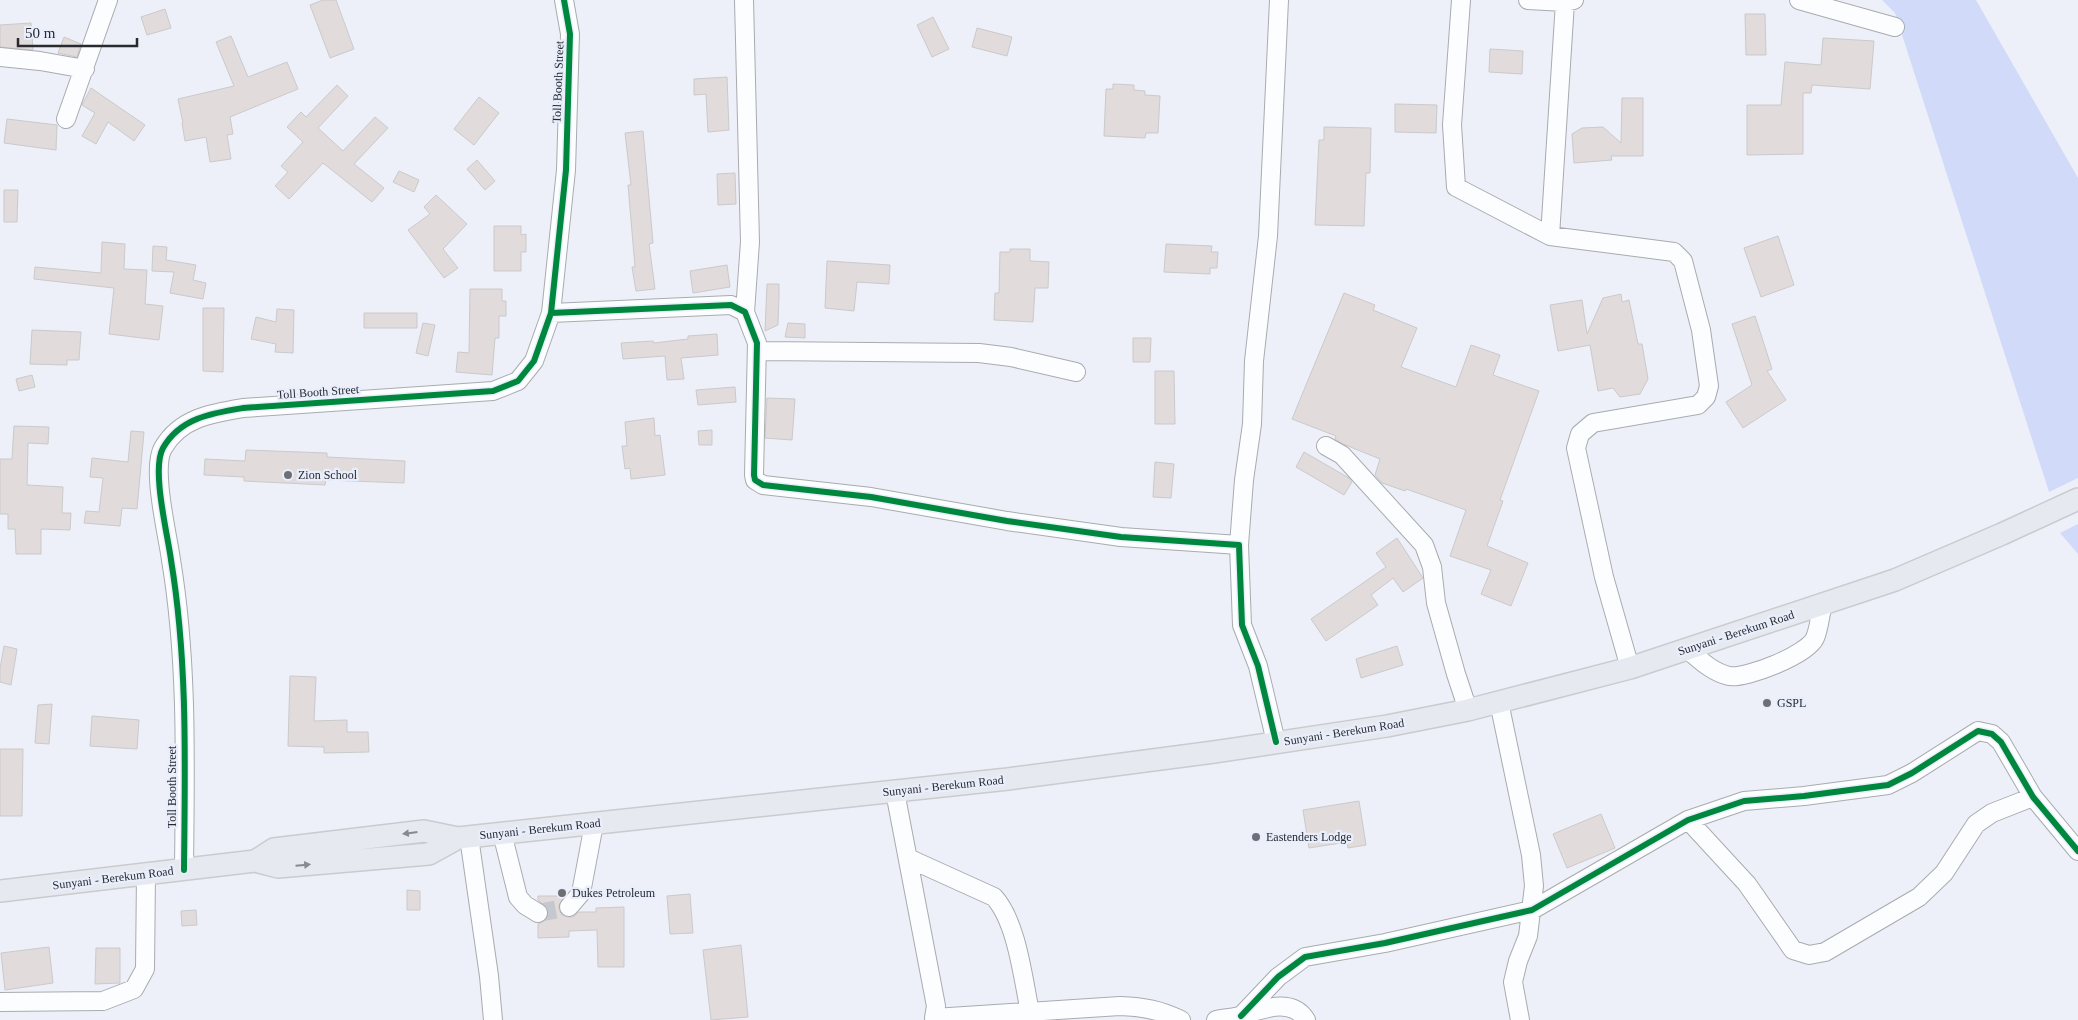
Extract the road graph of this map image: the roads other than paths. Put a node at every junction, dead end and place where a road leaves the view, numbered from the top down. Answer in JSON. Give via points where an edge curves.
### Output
{"nodes":[{"id":1,"x":108,"y":0,"type":"edge"},
{"id":2,"x":564,"y":0,"type":"edge"},
{"id":3,"x":744,"y":0,"type":"edge"},
{"id":4,"x":1279,"y":0,"type":"edge"},
{"id":5,"x":1461,"y":0,"type":"edge"},
{"id":6,"x":1528,"y":0,"type":"edge"},
{"id":7,"x":1799,"y":0,"type":"edge"},
{"id":8,"x":1570,"y":1,"type":"edge"},
{"id":9,"x":1896,"y":27,"type":"dead end"},
{"id":10,"x":0,"y":57,"type":"edge"},
{"id":11,"x":85,"y":69,"type":"junction"},
{"id":12,"x":66,"y":119,"type":"dead end"},
{"id":13,"x":1550,"y":236,"type":"junction"},
{"id":14,"x":745,"y":312,"type":"junction"},
{"id":15,"x":552,"y":313,"type":"junction"},
{"id":16,"x":757,"y":351,"type":"junction"},
{"id":17,"x":1076,"y":372,"type":"dead end"},
{"id":18,"x":1326,"y":446,"type":"dead end"},
{"id":19,"x":2078,"y":499,"type":"edge"},
{"id":20,"x":1239,"y":545,"type":"junction"},
{"id":21,"x":1823,"y":604,"type":"junction"},
{"id":22,"x":1688,"y":649,"type":"junction"},
{"id":23,"x":1630,"y":668,"type":"junction"},
{"id":24,"x":1499,"y":702,"type":"junction"},
{"id":25,"x":1468,"y":710,"type":"junction"},
{"id":26,"x":1276,"y":742,"type":"junction"},
{"id":27,"x":895,"y":792,"type":"junction"},
{"id":28,"x":2033,"y":797,"type":"junction"},
{"id":29,"x":1688,"y":820,"type":"junction"},
{"id":30,"x":594,"y":824,"type":"junction"},
{"id":31,"x":502,"y":833,"type":"junction"},
{"id":32,"x":463,"y":837,"type":"junction"},
{"id":33,"x":2078,"y":851,"type":"edge"},
{"id":34,"x":908,"y":858,"type":"junction"},
{"id":35,"x":184,"y":870,"type":"junction"},
{"id":36,"x":146,"y":874,"type":"junction"},
{"id":37,"x":0,"y":891,"type":"edge"},
{"id":38,"x":569,"y":907,"type":"dead end"},
{"id":39,"x":1532,"y":910,"type":"junction"},
{"id":40,"x":538,"y":913,"type":"dead end"},
{"id":41,"x":0,"y":1002,"type":"edge"},
{"id":42,"x":1033,"y":1016,"type":"edge"},
{"id":43,"x":1242,"y":1016,"type":"junction"},
{"id":44,"x":934,"y":1019,"type":"edge"},
{"id":45,"x":493,"y":1020,"type":"edge"},
{"id":46,"x":1181,"y":1020,"type":"edge"},
{"id":47,"x":1216,"y":1020,"type":"edge"},
{"id":48,"x":1306,"y":1020,"type":"edge"},
{"id":49,"x":1520,"y":1020,"type":"edge"}],
"edges":[{"from":1,"to":11,"type":"street"},
{"from":2,"to":15,"type":"street","name":"Toll Booth Street","via":[[570,34],[566,170]]},
{"from":3,"to":14,"type":"street","via":[[750,242]]},
{"from":4,"to":20,"type":"street","via":[[1268,236]]},
{"from":5,"to":13,"type":"street","via":[[1452,124],[1456,187]]},
{"from":6,"to":8,"type":"street"},
{"from":7,"to":9,"type":"street"},
{"from":8,"to":13,"type":"street"},
{"from":10,"to":11,"type":"street"},
{"from":11,"to":12,"type":"street"},
{"from":13,"to":23,"type":"street","via":[[1674,252],[1684,261],[1701,330],[1709,386],[1698,405],[1593,424],[1580,434],[1576,448],[1604,577]]},
{"from":14,"to":15,"type":"street","via":[[731,305]]},
{"from":14,"to":16,"type":"street"},
{"from":15,"to":35,"type":"street","name":"Toll Booth Street","via":[[534,361],[518,381],[493,391],[210,413],[183,424],[162,450],[158,476],[177,595],[182,691]]},
{"from":16,"to":17,"type":"street","via":[[979,353]]},
{"from":16,"to":20,"type":"street","via":[[754,475],[755,480],[763,485],[871,497],[1121,537]]},
{"from":18,"to":25,"type":"street","via":[[1342,455],[1424,546],[1432,567],[1436,603]]},
{"from":19,"to":21,"type":"main road","name":"Sunyani - Berekum Road","via":[[1895,580]]},
{"from":20,"to":26,"type":"street","via":[[1242,625],[1258,666]]},
{"from":21,"to":22,"type":"main road","name":"Sunyani - Berekum Road"},
{"from":21,"to":22,"type":"street","via":[[1815,638],[1806,649],[1796,656],[1739,677],[1712,669]]},
{"from":22,"to":23,"type":"main road","name":"Sunyani - Berekum Road"},
{"from":23,"to":24,"type":"main road","name":"Sunyani - Berekum Road"},
{"from":24,"to":25,"type":"main road","name":"Sunyani - Berekum Road"},
{"from":24,"to":39,"type":"street","via":[[1530,855],[1534,886]]},
{"from":25,"to":26,"type":"main road","name":"Sunyani - Berekum Road"},
{"from":26,"to":27,"type":"main road","name":"Sunyani - Berekum Road"},
{"from":27,"to":30,"type":"main road","name":"Sunyani - Berekum Road"},
{"from":27,"to":34,"type":"street"},
{"from":28,"to":29,"type":"street","via":[[2001,742],[1992,734],[1978,731],[1888,785],[1744,800]]},
{"from":28,"to":29,"type":"street","via":[[1992,813],[1976,824],[1944,873],[1920,897],[1825,952],[1808,955],[1793,950],[1746,884]]},
{"from":28,"to":33,"type":"street"},
{"from":29,"to":39,"type":"street"},
{"from":30,"to":31,"type":"main road","name":"Sunyani - Berekum Road"},
{"from":30,"to":38,"type":"street","via":[[581,894]]},
{"from":31,"to":32,"type":"main road","name":"Sunyani - Berekum Road"},
{"from":31,"to":40,"type":"street","via":[[518,897]]},
{"from":32,"to":35,"type":"main road","name":"Sunyani - Berekum Road","via":[[429,854],[278,867],[255,861]]},
{"from":32,"to":45,"type":"street","via":[[489,976]]},
{"from":34,"to":42,"type":"street","via":[[994,897],[1003,907]]},
{"from":34,"to":44,"type":"street","via":[[936,1006]]},
{"from":35,"to":36,"type":"main road","name":"Sunyani - Berekum Road"},
{"from":36,"to":37,"type":"main road","name":"Sunyani - Berekum Road"},
{"from":36,"to":41,"type":"street","via":[[145,968],[134,989],[103,1001]]},
{"from":39,"to":43,"type":"street","via":[[1385,943],[1305,957],[1278,977]]},
{"from":39,"to":49,"type":"street","via":[[1528,936],[1513,982]]},
{"from":42,"to":44,"type":"street"},
{"from":42,"to":46,"type":"street","via":[[1144,1006]]},
{"from":43,"to":47,"type":"street"},
{"from":43,"to":48,"type":"street","via":[[1273,1006],[1302,1012]]}]}
